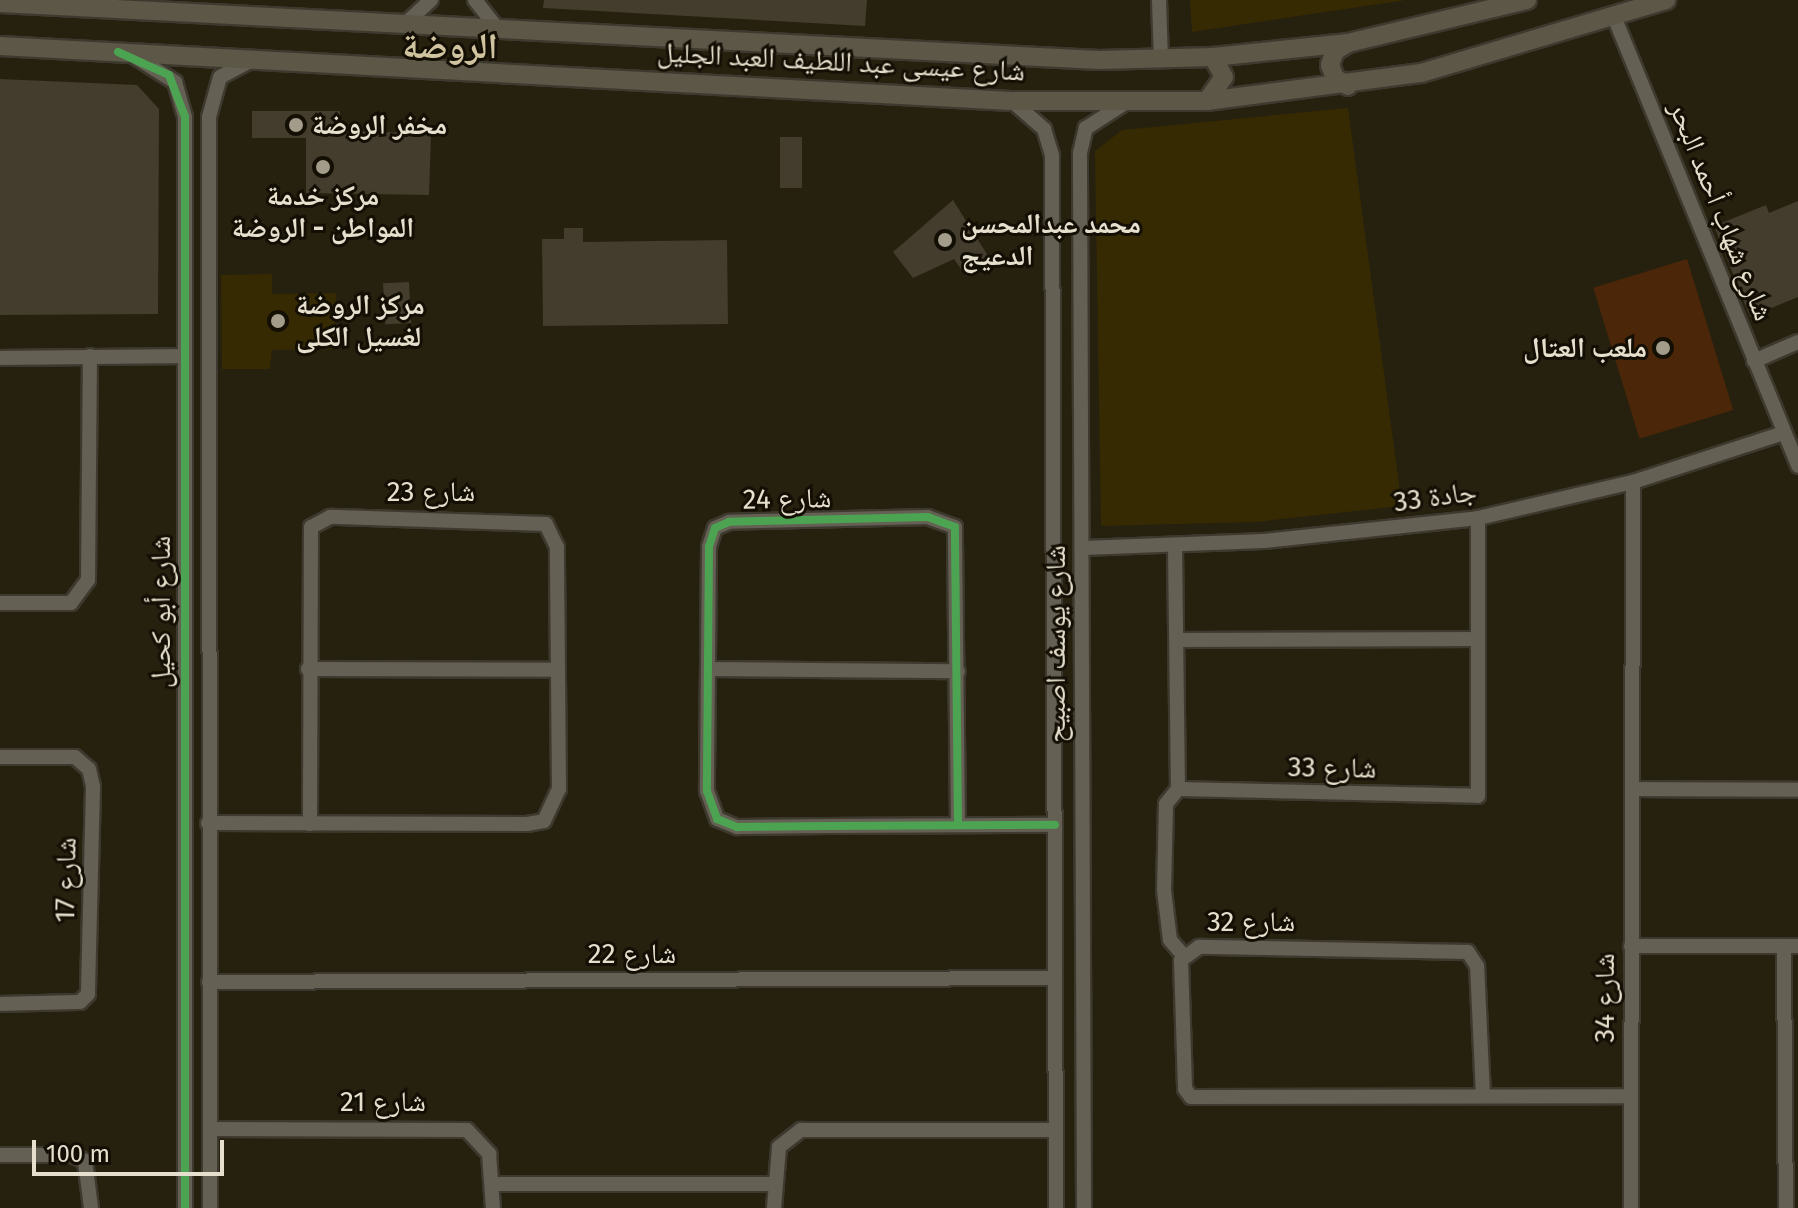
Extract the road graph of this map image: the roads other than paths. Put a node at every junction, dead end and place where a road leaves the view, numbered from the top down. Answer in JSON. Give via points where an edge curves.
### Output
{"nodes":[{"id":1,"x":431,"y":0,"type":"edge"},
{"id":2,"x":475,"y":0,"type":"edge"},
{"id":3,"x":1159,"y":0,"type":"edge"},
{"id":4,"x":1527,"y":0,"type":"edge"},
{"id":5,"x":1666,"y":0,"type":"edge"},
{"id":6,"x":0,"y":3,"type":"edge"},
{"id":7,"x":1615,"y":19,"type":"junction"},
{"id":8,"x":404,"y":25,"type":"junction"},
{"id":9,"x":498,"y":29,"type":"junction"},
{"id":10,"x":1348,"y":43,"type":"junction"},
{"id":11,"x":0,"y":46,"type":"edge"},
{"id":12,"x":118,"y":52,"type":"junction"},
{"id":13,"x":1213,"y":57,"type":"junction"},
{"id":14,"x":261,"y":59,"type":"junction"},
{"id":15,"x":1161,"y":60,"type":"junction"},
{"id":16,"x":1348,"y":86,"type":"junction"},
{"id":17,"x":1011,"y":101,"type":"junction"},
{"id":18,"x":1207,"y":101,"type":"junction"},
{"id":19,"x":1125,"y":103,"type":"junction"},
{"id":20,"x":185,"y":129,"type":"junction"},
{"id":21,"x":209,"y":129,"type":"junction"},
{"id":22,"x":1079,"y":255,"type":"junction"},
{"id":23,"x":1052,"y":258,"type":"junction"},
{"id":24,"x":1053,"y":294,"type":"junction"},
{"id":25,"x":1080,"y":294,"type":"junction"},
{"id":26,"x":1798,"y":342,"type":"edge"},
{"id":27,"x":90,"y":356,"type":"junction"},
{"id":28,"x":182,"y":356,"type":"junction"},
{"id":29,"x":0,"y":358,"type":"edge"},
{"id":30,"x":1754,"y":361,"type":"junction"},
{"id":31,"x":1784,"y":433,"type":"junction"},
{"id":32,"x":1798,"y":466,"type":"edge"},
{"id":33,"x":1633,"y":482,"type":"junction"},
{"id":34,"x":1478,"y":518,"type":"junction"},
{"id":35,"x":1175,"y":547,"type":"junction"},
{"id":36,"x":1083,"y":548,"type":"junction"},
{"id":37,"x":0,"y":603,"type":"edge"},
{"id":38,"x":1478,"y":639,"type":"junction"},
{"id":39,"x":1179,"y":640,"type":"junction"},
{"id":40,"x":183,"y":645,"type":"junction"},
{"id":41,"x":206,"y":645,"type":"junction"},
{"id":42,"x":308,"y":669,"type":"junction"},
{"id":43,"x":709,"y":669,"type":"junction"},
{"id":44,"x":557,"y":670,"type":"junction"},
{"id":45,"x":958,"y":671,"type":"junction"},
{"id":46,"x":184,"y":678,"type":"junction"},
{"id":47,"x":206,"y":678,"type":"junction"},
{"id":48,"x":0,"y":757,"type":"edge"},
{"id":49,"x":1178,"y":789,"type":"junction"},
{"id":50,"x":1632,"y":789,"type":"junction"},
{"id":51,"x":1798,"y":790,"type":"edge"},
{"id":52,"x":208,"y":823,"type":"junction"},
{"id":53,"x":310,"y":824,"type":"junction"},
{"id":54,"x":958,"y":825,"type":"junction"},
{"id":55,"x":1055,"y":825,"type":"junction"},
{"id":56,"x":1631,"y":946,"type":"junction"},
{"id":57,"x":1791,"y":946,"type":"edge"},
{"id":58,"x":1183,"y":955,"type":"junction"},
{"id":59,"x":1055,"y":978,"type":"junction"},
{"id":60,"x":209,"y":982,"type":"junction"},
{"id":61,"x":0,"y":1004,"type":"edge"},
{"id":62,"x":184,"y":1054,"type":"junction"},
{"id":63,"x":209,"y":1054,"type":"junction"},
{"id":64,"x":1056,"y":1055,"type":"junction"},
{"id":65,"x":1083,"y":1055,"type":"junction"},
{"id":66,"x":185,"y":1086,"type":"junction"},
{"id":67,"x":209,"y":1087,"type":"junction"},
{"id":68,"x":1056,"y":1090,"type":"junction"},
{"id":69,"x":1083,"y":1091,"type":"junction"},
{"id":70,"x":1792,"y":1095,"type":"edge"},
{"id":71,"x":1483,"y":1096,"type":"junction"},
{"id":72,"x":1631,"y":1096,"type":"junction"},
{"id":73,"x":210,"y":1129,"type":"junction"},
{"id":74,"x":1056,"y":1130,"type":"junction"},
{"id":75,"x":0,"y":1155,"type":"edge"},
{"id":76,"x":494,"y":1184,"type":"junction"},
{"id":77,"x":774,"y":1184,"type":"junction"},
{"id":78,"x":91,"y":1208,"type":"edge"},
{"id":79,"x":185,"y":1208,"type":"edge"},
{"id":80,"x":210,"y":1208,"type":"edge"},
{"id":81,"x":493,"y":1208,"type":"edge"},
{"id":82,"x":774,"y":1208,"type":"edge"},
{"id":83,"x":1056,"y":1208,"type":"edge"},
{"id":84,"x":1084,"y":1208,"type":"edge"},
{"id":85,"x":1631,"y":1208,"type":"edge"},
{"id":86,"x":1786,"y":1208,"type":"edge"}],
"edges":[{"from":1,"to":8,"type":"street"},
{"from":2,"to":9,"type":"street"},
{"from":3,"to":15,"type":"street"},
{"from":4,"to":10,"type":"main road","name":"شارع عيسى عبد اللطيف العبد الجليل"},
{"from":5,"to":7,"type":"main road","name":"شارع عيسى عبد اللطيف العبد الجليل"},
{"from":6,"to":8,"type":"main road","name":"شارع عيسى عبد اللطيف العبد الجليل"},
{"from":7,"to":16,"type":"main road","name":"شارع عيسى عبد اللطيف العبد الجليل","via":[[1421,73]]},
{"from":7,"to":30,"type":"street","name":"شارع شهاب أحمد البحر"},
{"from":8,"to":9,"type":"main road","name":"شارع عيسى عبد اللطيف العبد الجليل"},
{"from":9,"to":15,"type":"main road","name":"شارع عيسى عبد اللطيف العبد الجليل"},
{"from":10,"to":13,"type":"main road","name":"شارع عيسى عبد اللطيف العبد الجليل"},
{"from":10,"to":16,"type":"main road","via":[[1335,51],[1330,65],[1335,78]]},
{"from":11,"to":12,"type":"main road","name":"شارع عيسى عبد اللطيف العبد الجليل"},
{"from":12,"to":14,"type":"main road","name":"شارع عيسى عبد اللطيف العبد الجليل"},
{"from":12,"to":20,"type":"street","name":"شارع أبو كحيل","via":[[169,75],[182,98]]},
{"from":13,"to":15,"type":"main road","name":"شارع عيسى عبد اللطيف العبد الجليل"},
{"from":13,"to":18,"type":"main road","via":[[1223,85]]},
{"from":14,"to":17,"type":"main road","name":"شارع عيسى عبد اللطيف العبد الجليل"},
{"from":14,"to":21,"type":"street","name":"شارع أبو كحيل","via":[[220,77]]},
{"from":16,"to":18,"type":"main road","name":"شارع عيسى عبد اللطيف العبد الجليل"},
{"from":17,"to":19,"type":"main road","name":"شارع عيسى عبد اللطيف العبد الجليل"},
{"from":17,"to":23,"type":"street","name":"شارع يوسف اصبيح","via":[[1034,116],[1050,140]]},
{"from":18,"to":19,"type":"main road","name":"شارع عيسى عبد اللطيف العبد الجليل"},
{"from":19,"to":22,"type":"street","name":"شارع يوسف اصبيح","via":[[1098,116],[1081,138]]},
{"from":20,"to":21,"type":"street","via":[[197,124]]},
{"from":20,"to":28,"type":"street","name":"شارع أبو كحيل"},
{"from":21,"to":41,"type":"street","name":"شارع أبو كحيل"},
{"from":22,"to":23,"type":"street","via":[[1067,265]]},
{"from":22,"to":25,"type":"street","name":"شارع يوسف اصبيح"},
{"from":23,"to":24,"type":"street","name":"شارع يوسف اصبيح"},
{"from":24,"to":25,"type":"street","via":[[1063,285]]},
{"from":24,"to":55,"type":"street","name":"شارع يوسف اصبيح"},
{"from":25,"to":36,"type":"street","name":"شارع يوسف اصبيح"},
{"from":26,"to":30,"type":"street"},
{"from":27,"to":28,"type":"street"},
{"from":27,"to":29,"type":"street"},
{"from":27,"to":37,"type":"street","via":[[88,580],[71,603]]},
{"from":28,"to":40,"type":"street","name":"شارع أبو كحيل"},
{"from":30,"to":31,"type":"street","name":"شارع شهاب أحمد البحر"},
{"from":31,"to":32,"type":"street","name":"شارع شهاب أحمد البحر"},
{"from":31,"to":33,"type":"street","name":"جادة 33"},
{"from":33,"to":34,"type":"street","name":"جادة 33"},
{"from":33,"to":50,"type":"street","name":"شارع 34"},
{"from":34,"to":35,"type":"street","name":"جادة 33"},
{"from":34,"to":38,"type":"street","name":"شارع 33"},
{"from":35,"to":36,"type":"street","name":"جادة 33"},
{"from":35,"to":39,"type":"street"},
{"from":36,"to":65,"type":"street","name":"شارع يوسف اصبيح"},
{"from":38,"to":39,"type":"street"},
{"from":38,"to":49,"type":"street","name":"شارع 33","via":[[1478,796]]},
{"from":39,"to":49,"type":"street"},
{"from":40,"to":41,"type":"street","via":[[192,651]]},
{"from":40,"to":46,"type":"street","name":"شارع أبو كحيل"},
{"from":41,"to":47,"type":"street","name":"شارع أبو كحيل"},
{"from":42,"to":44,"type":"street"},
{"from":42,"to":44,"type":"street","name":"شارع 23","via":[[307,538],[314,522],[330,517],[546,524],[557,547]]},
{"from":42,"to":53,"type":"street","name":"شارع 23"},
{"from":43,"to":45,"type":"street"},
{"from":43,"to":45,"type":"street","name":"شارع 24","via":[[709,547],[718,526],[928,517],[952,524],[958,534]]},
{"from":43,"to":54,"type":"street","name":"شارع 24","via":[[707,791],[721,823]]},
{"from":44,"to":53,"type":"street","name":"شارع 23","via":[[559,789],[544,821]]},
{"from":45,"to":54,"type":"street","name":"شارع 24"},
{"from":46,"to":47,"type":"street","via":[[198,671]]},
{"from":46,"to":62,"type":"street","name":"شارع أبو كحيل"},
{"from":47,"to":52,"type":"street","name":"شارع أبو كحيل"},
{"from":48,"to":61,"type":"street","name":"شارع 17","via":[[75,757],[89,769],[93,787],[88,994],[80,1002]]},
{"from":49,"to":58,"type":"street","via":[[1166,804],[1164,890],[1170,940]]},
{"from":50,"to":51,"type":"street"},
{"from":50,"to":56,"type":"street","name":"شارع 34"},
{"from":52,"to":53,"type":"street","name":"شارع 23"},
{"from":52,"to":60,"type":"street","name":"شارع أبو كحيل"},
{"from":54,"to":55,"type":"street","name":"شارع 24"},
{"from":55,"to":59,"type":"street","name":"شارع يوسف اصبيح"},
{"from":56,"to":57,"type":"street"},
{"from":56,"to":72,"type":"street","name":"شارع 34"},
{"from":57,"to":70,"type":"street"},
{"from":58,"to":71,"type":"street","name":"شارع 32","via":[[1199,947],[1468,952],[1477,966]]},
{"from":58,"to":71,"type":"street","name":"شارع 32","via":[[1185,1089],[1191,1097]]},
{"from":59,"to":60,"type":"street","name":"شارع 22"},
{"from":59,"to":64,"type":"street","name":"شارع يوسف اصبيح"},
{"from":60,"to":63,"type":"street","name":"شارع أبو كحيل"},
{"from":62,"to":63,"type":"street","via":[[194,1063]]},
{"from":62,"to":66,"type":"street","name":"شارع أبو كحيل"},
{"from":63,"to":67,"type":"street","name":"شارع أبو كحيل"},
{"from":64,"to":65,"type":"street","via":[[1066,1064]]},
{"from":64,"to":68,"type":"street","name":"شارع يوسف اصبيح"},
{"from":65,"to":69,"type":"street","name":"شارع يوسف اصبيح"},
{"from":66,"to":67,"type":"street","via":[[199,1080]]},
{"from":66,"to":79,"type":"street","name":"شارع أبو كحيل"},
{"from":67,"to":73,"type":"street","name":"شارع أبو كحيل"},
{"from":68,"to":69,"type":"street","via":[[1066,1083]]},
{"from":68,"to":74,"type":"street","name":"شارع يوسف اصبيح"},
{"from":69,"to":84,"type":"street","name":"شارع يوسف اصبيح"},
{"from":70,"to":86,"type":"street"},
{"from":71,"to":72,"type":"street","name":"شارع 32"},
{"from":72,"to":85,"type":"street","name":"شارع 34"},
{"from":73,"to":76,"type":"street","name":"شارع 21","via":[[463,1129],[486,1146]]},
{"from":73,"to":80,"type":"street","name":"شارع أبو كحيل"},
{"from":74,"to":77,"type":"street","via":[[808,1128],[782,1141]]},
{"from":74,"to":83,"type":"street","name":"شارع يوسف اصبيح"},
{"from":75,"to":78,"type":"street","via":[[72,1155],[85,1161]]},
{"from":76,"to":77,"type":"street"},
{"from":76,"to":81,"type":"street","name":"شارع 21"},
{"from":77,"to":82,"type":"street"}]}
